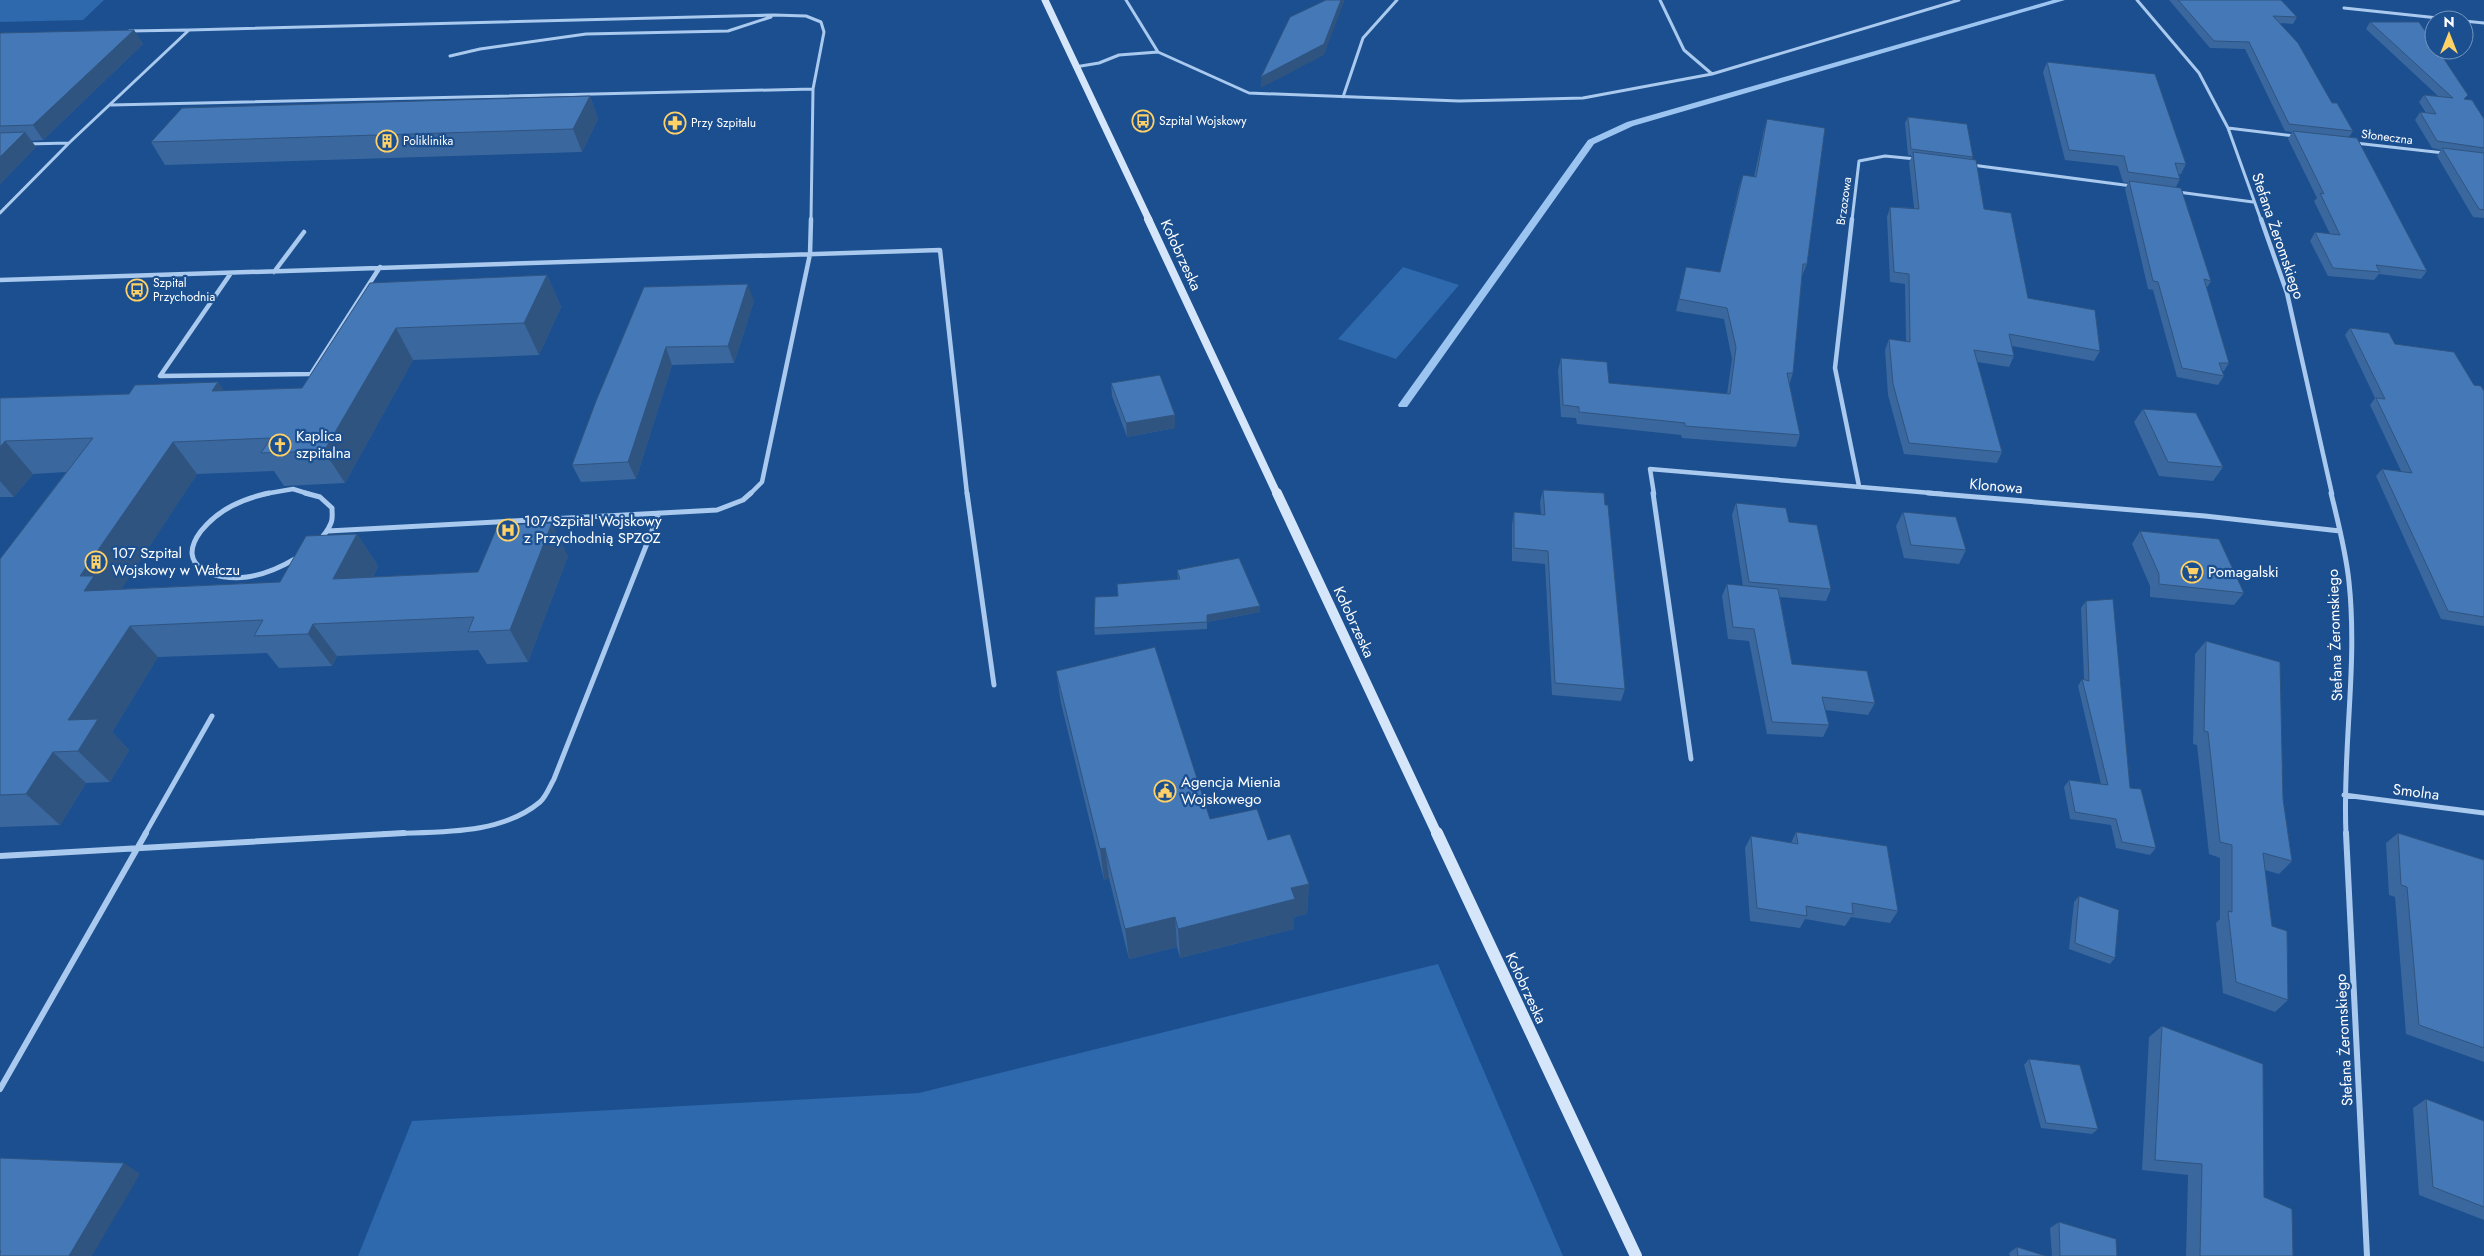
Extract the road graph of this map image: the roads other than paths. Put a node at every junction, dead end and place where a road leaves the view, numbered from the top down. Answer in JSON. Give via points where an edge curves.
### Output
{"nodes":[{"id":1,"x":1045,"y":0,"type":"edge"},
{"id":2,"x":1126,"y":0,"type":"edge"},
{"id":3,"x":1397,"y":0,"type":"edge"},
{"id":4,"x":1660,"y":0,"type":"edge"},
{"id":5,"x":1959,"y":0,"type":"edge"},
{"id":6,"x":2137,"y":0,"type":"edge"},
{"id":7,"x":2344,"y":8,"type":"dead end"},
{"id":8,"x":774,"y":15,"type":"junction"},
{"id":9,"x":2424,"y":16,"type":"edge"},
{"id":10,"x":189,"y":30,"type":"junction"},
{"id":11,"x":119,"y":32,"type":"edge"},
{"id":12,"x":1158,"y":52,"type":"junction"},
{"id":13,"x":450,"y":56,"type":"dead end"},
{"id":14,"x":1075,"y":67,"type":"junction"},
{"id":15,"x":1712,"y":74,"type":"junction"},
{"id":16,"x":813,"y":88,"type":"junction"},
{"id":17,"x":1343,"y":97,"type":"junction"},
{"id":18,"x":111,"y":105,"type":"junction"},
{"id":19,"x":2228,"y":128,"type":"junction"},
{"id":20,"x":2302,"y":137,"type":"edge"},
{"id":21,"x":2350,"y":142,"type":"edge"},
{"id":22,"x":69,"y":143,"type":"junction"},
{"id":23,"x":20,"y":145,"type":"edge"},
{"id":24,"x":2446,"y":154,"type":"edge"},
{"id":25,"x":1918,"y":159,"type":"edge"},
{"id":26,"x":1964,"y":164,"type":"edge"},
{"id":27,"x":2141,"y":187,"type":"edge"},
{"id":28,"x":2170,"y":191,"type":"edge"},
{"id":29,"x":2253,"y":202,"type":"junction"},
{"id":30,"x":0,"y":213,"type":"edge"},
{"id":31,"x":304,"y":232,"type":"dead end"},
{"id":32,"x":810,"y":254,"type":"junction"},
{"id":33,"x":380,"y":268,"type":"junction"},
{"id":34,"x":274,"y":272,"type":"junction"},
{"id":35,"x":231,"y":273,"type":"junction"},
{"id":36,"x":0,"y":280,"type":"edge"},
{"id":37,"x":1859,"y":486,"type":"junction"},
{"id":38,"x":659,"y":513,"type":"junction"},
{"id":39,"x":328,"y":531,"type":"junction"},
{"id":40,"x":2340,"y":531,"type":"junction"},
{"id":41,"x":994,"y":685,"type":"dead end"},
{"id":42,"x":212,"y":716,"type":"dead end"},
{"id":43,"x":1691,"y":759,"type":"dead end"},
{"id":44,"x":2344,"y":795,"type":"junction"},
{"id":45,"x":2484,"y":814,"type":"edge"},
{"id":46,"x":137,"y":849,"type":"junction"},
{"id":47,"x":0,"y":856,"type":"edge"},
{"id":48,"x":0,"y":1089,"type":"edge"},
{"id":49,"x":1636,"y":1256,"type":"edge"},
{"id":50,"x":2367,"y":1256,"type":"edge"}],
"edges":[{"from":1,"to":14,"type":"main road","name":"Kołobrzeska"},
{"from":2,"to":12,"type":"street"},
{"from":3,"to":17,"type":"street","via":[[1363,38]]},
{"from":4,"to":15,"type":"street","via":[[1684,50]]},
{"from":5,"to":15,"type":"street"},
{"from":6,"to":19,"type":"street","name":"Stefana Żeromskiego","via":[[2199,73]]},
{"from":7,"to":9,"type":"street"},
{"from":8,"to":10,"type":"street"},
{"from":8,"to":13,"type":"street","via":[[728,31],[586,34]]},
{"from":8,"to":16,"type":"street","via":[[806,16],[821,22],[824,32]]},
{"from":10,"to":11,"type":"street"},
{"from":10,"to":18,"type":"street"},
{"from":12,"to":14,"type":"street","via":[[1120,55]]},
{"from":12,"to":17,"type":"street","via":[[1249,93]]},
{"from":14,"to":49,"type":"main road","name":"Kołobrzeska"},
{"from":15,"to":17,"type":"street","via":[[1583,98],[1459,101]]},
{"from":16,"to":18,"type":"street"},
{"from":16,"to":32,"type":"street"},
{"from":18,"to":22,"type":"street"},
{"from":19,"to":20,"type":"street"},
{"from":19,"to":29,"type":"street","name":"Stefana Żeromskiego"},
{"from":21,"to":24,"type":"street","name":"Słoneczna"},
{"from":22,"to":23,"type":"street"},
{"from":22,"to":30,"type":"street"},
{"from":25,"to":37,"type":"street","name":"Brzozowa","via":[[1885,156],[1859,161],[1835,368]]},
{"from":26,"to":27,"type":"street"},
{"from":28,"to":29,"type":"street"},
{"from":29,"to":40,"type":"street","name":"Stefana Żeromskiego","via":[[2287,292]]},
{"from":31,"to":34,"type":"street"},
{"from":32,"to":33,"type":"street"},
{"from":32,"to":38,"type":"street","via":[[762,482],[743,500],[717,510]]},
{"from":32,"to":41,"type":"street","via":[[940,250],[968,499]]},
{"from":33,"to":34,"type":"street"},
{"from":33,"to":35,"type":"street","via":[[311,374],[160,376]]},
{"from":34,"to":35,"type":"street"},
{"from":35,"to":36,"type":"street"},
{"from":37,"to":40,"type":"street","name":"Klonowa"},
{"from":37,"to":43,"type":"street","name":"Klonowa","via":[[1650,469]]},
{"from":38,"to":39,"type":"street"},
{"from":38,"to":46,"type":"street","via":[[554,779],[541,801],[516,817],[482,828]]},
{"from":39,"to":39,"type":"street","via":[[333,519],[332,508],[326,499],[312,492],[294,489],[271,491],[226,509],[195,538],[191,553],[195,565],[207,574],[226,578],[249,577],[274,571],[297,560],[316,546]]},
{"from":40,"to":44,"type":"street","name":"Stefana Żeromskiego","via":[[2348,583],[2351,673]]},
{"from":42,"to":46,"type":"street"},
{"from":44,"to":45,"type":"street","name":"Smolna"},
{"from":44,"to":50,"type":"street","name":"Stefana Żeromskiego"},
{"from":46,"to":47,"type":"street"},
{"from":46,"to":48,"type":"street"}]}
